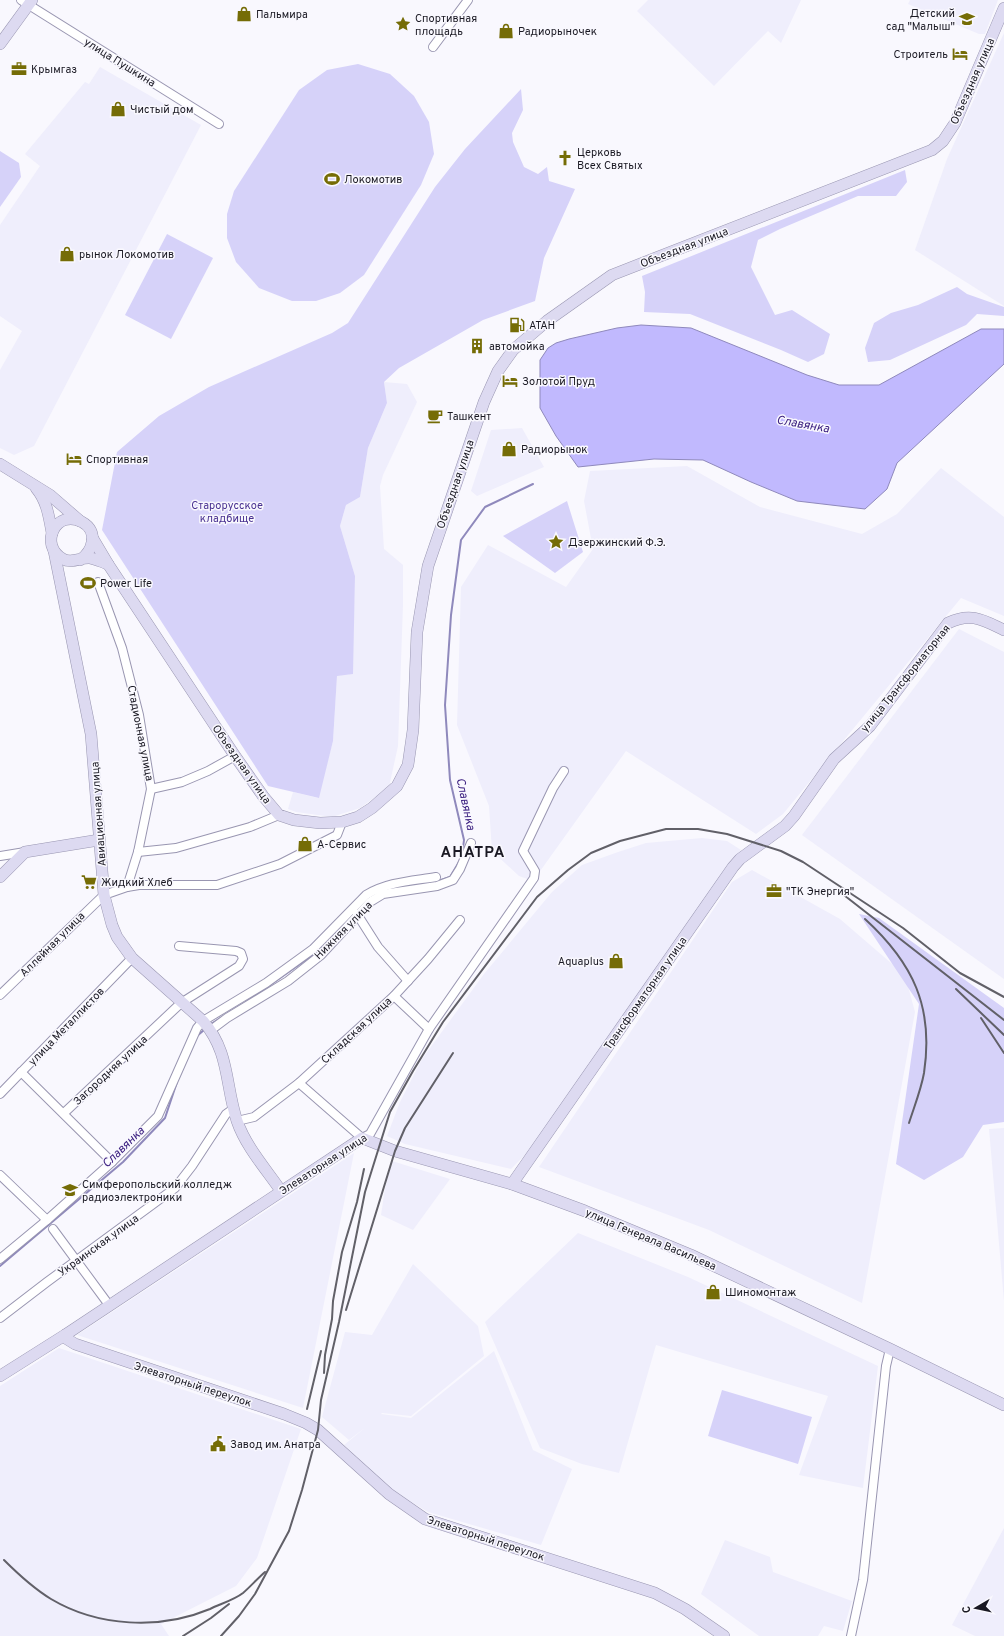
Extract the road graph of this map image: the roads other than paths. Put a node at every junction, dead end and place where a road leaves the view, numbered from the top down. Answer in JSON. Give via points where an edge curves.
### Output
{"nodes":[{"id":1,"x":468,"y":0,"type":"edge"},
{"id":2,"x":27,"y":2,"type":"edge"},
{"id":3,"x":1004,"y":8,"type":"edge"},
{"id":4,"x":0,"y":44,"type":"edge"},
{"id":5,"x":433,"y":47,"type":"dead end"},
{"id":6,"x":219,"y":124,"type":"dead end"},
{"id":7,"x":0,"y":464,"type":"edge"},
{"id":8,"x":34,"y":486,"type":"junction"},
{"id":9,"x":80,"y":521,"type":"junction"},
{"id":10,"x":52,"y":533,"type":"junction"},
{"id":11,"x":92,"y":537,"type":"junction"},
{"id":12,"x":54,"y":551,"type":"junction"},
{"id":13,"x":77,"y":560,"type":"junction"},
{"id":14,"x":108,"y":564,"type":"junction"},
{"id":15,"x":60,"y":578,"type":"junction"},
{"id":16,"x":98,"y":582,"type":"dead end"},
{"id":17,"x":1004,"y":630,"type":"edge"},
{"id":18,"x":235,"y":756,"type":"junction"},
{"id":19,"x":564,"y":770,"type":"dead end"},
{"id":20,"x":151,"y":789,"type":"junction"},
{"id":21,"x":279,"y":814,"type":"junction"},
{"id":22,"x":794,"y":816,"type":"joint"},
{"id":23,"x":342,"y":822,"type":"junction"},
{"id":24,"x":99,"y":840,"type":"junction"},
{"id":25,"x":471,"y":843,"type":"dead end"},
{"id":26,"x":25,"y":852,"type":"junction"},
{"id":27,"x":138,"y":852,"type":"junction"},
{"id":28,"x":0,"y":856,"type":"edge"},
{"id":29,"x":0,"y":877,"type":"edge"},
{"id":30,"x":436,"y":877,"type":"dead end"},
{"id":31,"x":127,"y":887,"type":"junction"},
{"id":32,"x":104,"y":894,"type":"junction"},
{"id":33,"x":357,"y":914,"type":"junction"},
{"id":34,"x":460,"y":920,"type":"dead end"},
{"id":35,"x":179,"y":946,"type":"dead end"},
{"id":36,"x":132,"y":958,"type":"junction"},
{"id":37,"x":408,"y":981,"type":"junction"},
{"id":38,"x":0,"y":995,"type":"edge"},
{"id":39,"x":394,"y":996,"type":"junction"},
{"id":40,"x":182,"y":1003,"type":"junction"},
{"id":41,"x":203,"y":1021,"type":"junction"},
{"id":42,"x":429,"y":1029,"type":"junction"},
{"id":43,"x":211,"y":1030,"type":"junction"},
{"id":44,"x":21,"y":1072,"type":"junction"},
{"id":45,"x":299,"y":1083,"type":"junction"},
{"id":46,"x":0,"y":1094,"type":"edge"},
{"id":47,"x":233,"y":1109,"type":"junction"},
{"id":48,"x":64,"y":1113,"type":"junction"},
{"id":49,"x":237,"y":1121,"type":"junction"},
{"id":50,"x":362,"y":1138,"type":"junction"},
{"id":51,"x":112,"y":1162,"type":"junction"},
{"id":52,"x":2,"y":1180,"type":"edge"},
{"id":53,"x":512,"y":1184,"type":"junction"},
{"id":54,"x":281,"y":1191,"type":"junction"},
{"id":55,"x":47,"y":1220,"type":"junction"},
{"id":56,"x":53,"y":1229,"type":"dead end"},
{"id":57,"x":0,"y":1259,"type":"edge"},
{"id":58,"x":76,"y":1261,"type":"junction"},
{"id":59,"x":109,"y":1305,"type":"junction"},
{"id":60,"x":0,"y":1318,"type":"edge"},
{"id":61,"x":65,"y":1335,"type":"junction"},
{"id":62,"x":890,"y":1349,"type":"junction"},
{"id":63,"x":0,"y":1376,"type":"edge"},
{"id":64,"x":1004,"y":1405,"type":"edge"},
{"id":65,"x":724,"y":1636,"type":"edge"},
{"id":66,"x":851,"y":1636,"type":"edge"}],
"edges":[{"from":1,"to":5,"type":"street"},
{"from":2,"to":4,"type":"main road"},
{"from":2,"to":6,"type":"street","name":"улица Пушкина"},
{"from":3,"to":23,"type":"main road","name":"Объездная улица","via":[[955,123],[943,141],[932,150],[612,276],[547,321],[514,350],[498,371],[484,402],[428,566],[417,632],[413,730],[408,766],[397,786],[372,808],[358,817]]},
{"from":7,"to":8,"type":"main road"},
{"from":8,"to":9,"type":"main road","via":[[50,495]]},
{"from":8,"to":10,"type":"main road","via":[[47,508]]},
{"from":9,"to":10,"type":"main road","via":[[64,520],[55,526]]},
{"from":9,"to":11,"type":"main road","via":[[87,526]]},
{"from":10,"to":12,"type":"main road"},
{"from":11,"to":13,"type":"main road","via":[[91,547],[86,556]]},
{"from":11,"to":14,"type":"main road","name":"Объездная улица"},
{"from":12,"to":13,"type":"main road","via":[[63,559]]},
{"from":12,"to":15,"type":"main road","name":"Авиационная улица"},
{"from":13,"to":14,"type":"main road","via":[[92,558]]},
{"from":13,"to":15,"type":"main road","via":[[64,570]]},
{"from":14,"to":18,"type":"main road","name":"Объездная улица"},
{"from":15,"to":24,"type":"main road","name":"Авиационная улица","via":[[91,734]]},
{"from":16,"to":20,"type":"street","name":"Стадионная улица","via":[[122,648],[139,715]]},
{"from":17,"to":22,"type":"main road","name":"улица Трансформаторная","via":[[973,617],[956,619],[948,623],[870,726],[834,759]]},
{"from":18,"to":20,"type":"street","via":[[182,782]]},
{"from":18,"to":21,"type":"main road","name":"Объездная улица"},
{"from":19,"to":42,"type":"street","name":"Элеваторная улица","via":[[523,851],[535,870],[534,878]]},
{"from":20,"to":27,"type":"street","name":"Стадионная улица"},
{"from":21,"to":23,"type":"main road","name":"Объездная улица","via":[[308,822]]},
{"from":21,"to":27,"type":"street","via":[[250,827],[176,848]]},
{"from":22,"to":53,"type":"main road","name":"Трансформаторная улица","via":[[733,867]]},
{"from":23,"to":31,"type":"street","via":[[337,835],[280,864],[217,885]]},
{"from":24,"to":26,"type":"main road"},
{"from":24,"to":32,"type":"main road","name":"Авиационная улица"},
{"from":25,"to":33,"type":"street","name":"Нижняя улица","via":[[453,880],[437,886],[383,894]]},
{"from":26,"to":28,"type":"street"},
{"from":26,"to":29,"type":"main road"},
{"from":27,"to":31,"type":"street","name":"Стадионная улица"},
{"from":30,"to":41,"type":"street","name":"Нижняя улица","via":[[384,886],[372,892],[313,949],[266,984]]},
{"from":31,"to":32,"type":"street"},
{"from":32,"to":36,"type":"main road","name":"Авиационная улица","via":[[117,937]]},
{"from":32,"to":38,"type":"street","name":"Аллейная улица"},
{"from":33,"to":37,"type":"street","via":[[378,947]]},
{"from":33,"to":43,"type":"street","name":"Нижняя улица","via":[[321,955],[294,976]]},
{"from":34,"to":37,"type":"street","name":"Складская улица"},
{"from":35,"to":40,"type":"street","name":"Загородняя улица","via":[[236,951],[241,953],[243,958],[239,966]]},
{"from":36,"to":40,"type":"main road","name":"Авиационная улица"},
{"from":36,"to":44,"type":"street","name":"улица Металлистов"},
{"from":37,"to":39,"type":"street","name":"Складская улица"},
{"from":39,"to":42,"type":"street"},
{"from":39,"to":45,"type":"street","name":"Складская улица"},
{"from":40,"to":41,"type":"main road","name":"Авиационная улица"},
{"from":40,"to":48,"type":"street","name":"Загородняя улица"},
{"from":41,"to":43,"type":"main road","name":"Авиационная улица"},
{"from":41,"to":51,"type":"street","via":[[186,1051],[158,1116]]},
{"from":42,"to":50,"type":"street","name":"Элеваторная улица","via":[[370,1134]]},
{"from":43,"to":47,"type":"main road","name":"Авиационная улица","via":[[220,1047],[230,1083]]},
{"from":44,"to":46,"type":"street","name":"улица Металлистов"},
{"from":44,"to":48,"type":"street","name":"Загородняя улица"},
{"from":45,"to":49,"type":"street","name":"Складская улица","via":[[254,1117]]},
{"from":45,"to":50,"type":"street","name":"улица Генерала Васильева"},
{"from":47,"to":49,"type":"main road","name":"Авиационная улица"},
{"from":47,"to":58,"type":"street","name":"Украинская улица","via":[[226,1114],[175,1188]]},
{"from":48,"to":51,"type":"street"},
{"from":49,"to":54,"type":"main road","name":"Авиационная улица","via":[[243,1136]]},
{"from":50,"to":53,"type":"main road","name":"улица Генерала Васильева","via":[[395,1151]]},
{"from":50,"to":54,"type":"main road","name":"Элеваторная улица"},
{"from":51,"to":55,"type":"street"},
{"from":52,"to":55,"type":"street"},
{"from":53,"to":62,"type":"main road","name":"улица Генерала Васильева","via":[[585,1210],[691,1255]]},
{"from":54,"to":59,"type":"main road","name":"Элеваторная улица"},
{"from":55,"to":57,"type":"street"},
{"from":56,"to":58,"type":"street"},
{"from":58,"to":59,"type":"street"},
{"from":58,"to":60,"type":"street","name":"Украинская улица"},
{"from":59,"to":61,"type":"main road","name":"Элеваторная улица"},
{"from":61,"to":63,"type":"main road","name":"Элеваторная улица"},
{"from":61,"to":65,"type":"main road","name":"Элеваторный переулок","via":[[75,1344],[306,1423],[318,1430],[388,1494],[425,1519],[655,1593],[685,1609]]},
{"from":62,"to":64,"type":"main road","name":"улица Генерала Васильева"},
{"from":62,"to":66,"type":"street","via":[[863,1580]]}]}
